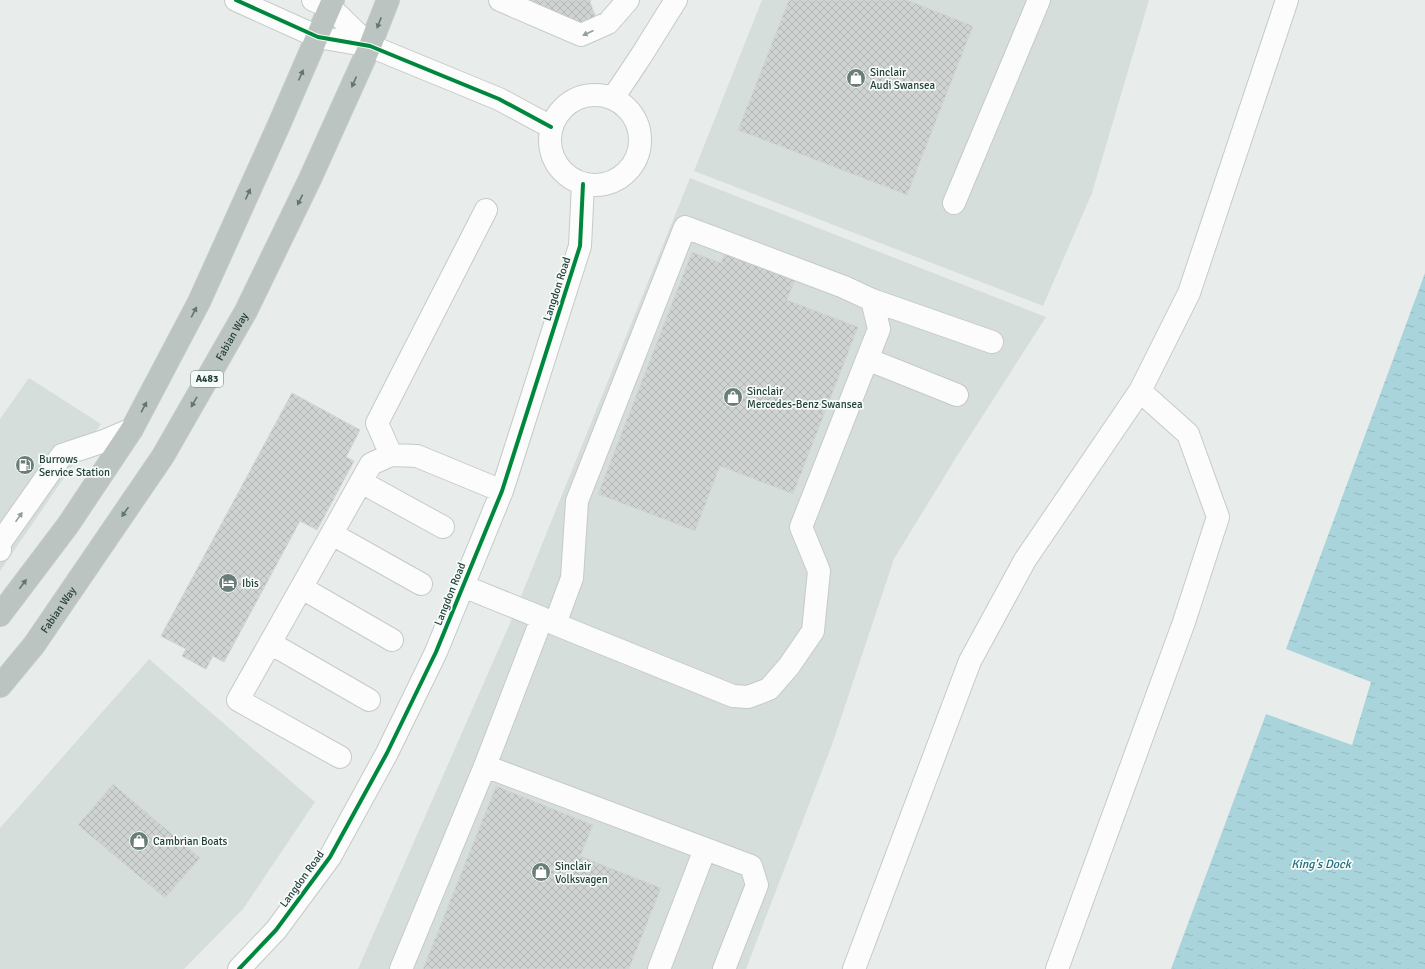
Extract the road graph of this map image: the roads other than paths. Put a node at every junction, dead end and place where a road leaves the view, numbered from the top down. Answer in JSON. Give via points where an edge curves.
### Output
{"nodes":[{"id":1,"x":236,"y":0,"type":"edge"},
{"id":2,"x":388,"y":0,"type":"edge"},
{"id":3,"x":500,"y":0,"type":"edge"},
{"id":4,"x":610,"y":0,"type":"edge"},
{"id":5,"x":628,"y":0,"type":"edge"},
{"id":6,"x":676,"y":0,"type":"edge"},
{"id":7,"x":1040,"y":0,"type":"edge"},
{"id":8,"x":1287,"y":0,"type":"edge"},
{"id":9,"x":326,"y":2,"type":"edge"},
{"id":10,"x":608,"y":23,"type":"junction"},
{"id":11,"x":318,"y":37,"type":"junction"},
{"id":12,"x":370,"y":46,"type":"junction"},
{"id":13,"x":613,"y":98,"type":"junction"},
{"id":14,"x":551,"y":126,"type":"junction"},
{"id":15,"x":583,"y":184,"type":"junction"},
{"id":16,"x":954,"y":203,"type":"dead end"},
{"id":17,"x":486,"y":210,"type":"dead end"},
{"id":18,"x":872,"y":300,"type":"junction"},
{"id":19,"x":992,"y":342,"type":"dead end"},
{"id":20,"x":867,"y":359,"type":"junction"},
{"id":21,"x":1140,"y":390,"type":"junction"},
{"id":22,"x":957,"y":395,"type":"dead end"},
{"id":23,"x":132,"y":429,"type":"junction"},
{"id":24,"x":391,"y":454,"type":"junction"},
{"id":25,"x":361,"y":482,"type":"junction"},
{"id":26,"x":502,"y":491,"type":"junction"},
{"id":27,"x":443,"y":527,"type":"dead end"},
{"id":28,"x":332,"y":534,"type":"junction"},
{"id":29,"x":0,"y":550,"type":"edge"},
{"id":30,"x":421,"y":584,"type":"dead end"},
{"id":31,"x":463,"y":586,"type":"junction"},
{"id":32,"x":302,"y":588,"type":"junction"},
{"id":33,"x":0,"y":615,"type":"edge"},
{"id":34,"x":548,"y":621,"type":"junction"},
{"id":35,"x":392,"y":640,"type":"dead end"},
{"id":36,"x":270,"y":643,"type":"junction"},
{"id":37,"x":0,"y":686,"type":"edge"},
{"id":38,"x":369,"y":700,"type":"dead end"},
{"id":39,"x":340,"y":757,"type":"dead end"},
{"id":40,"x":485,"y":766,"type":"junction"},
{"id":41,"x":705,"y":849,"type":"junction"},
{"id":42,"x":239,"y":969,"type":"edge"},
{"id":43,"x":401,"y":969,"type":"edge"},
{"id":44,"x":659,"y":969,"type":"edge"},
{"id":45,"x":724,"y":969,"type":"edge"},
{"id":46,"x":854,"y":969,"type":"edge"},
{"id":47,"x":1057,"y":969,"type":"edge"}],
"edges":[{"from":1,"to":11,"type":"street"},
{"from":2,"to":12,"type":"highway","name":"Fabian Way","number":"A483","one_way":true},
{"from":10,"to":3,"type":"street","one_way":true,"via":[[581,35]]},
{"from":4,"to":10,"type":"street"},
{"from":5,"to":10,"type":"street"},
{"from":6,"to":13,"type":"street"},
{"from":7,"to":16,"type":"street"},
{"from":8,"to":21,"type":"street","via":[[1189,293]]},
{"from":9,"to":11,"type":"highway"},
{"from":9,"to":12,"type":"street"},
{"from":11,"to":12,"type":"street"},
{"from":23,"to":11,"type":"highway","one_way":true,"via":[[199,302]]},
{"from":12,"to":14,"type":"street","via":[[499,99]]},
{"from":12,"to":37,"type":"highway","name":"Fabian Way","number":"A483","one_way":true,"via":[[310,179],[246,311],[167,449],[34,644]]},
{"from":13,"to":14,"type":"street","via":[[598,94],[583,96],[569,102],[558,113]]},
{"from":13,"to":15,"type":"street","via":[[626,106],[635,118],[640,132],[640,147],[635,161],[626,173],[612,182],[598,185]]},
{"from":14,"to":15,"type":"street","via":[[549,141],[552,155],[559,168],[570,178]]},
{"from":15,"to":26,"type":"street","name":"Langdon Road","via":[[580,246]]},
{"from":17,"to":24,"type":"street","via":[[377,423]]},
{"from":18,"to":19,"type":"street"},
{"from":18,"to":20,"type":"street","via":[[879,329]]},
{"from":18,"to":34,"type":"street","via":[[685,226],[577,501],[572,578]]},
{"from":20,"to":22,"type":"street"},
{"from":20,"to":34,"type":"street","via":[[801,527],[819,571],[812,631],[789,666],[769,689],[748,697],[733,696]]},
{"from":21,"to":46,"type":"street","via":[[1025,560],[970,661]]},
{"from":21,"to":47,"type":"street","via":[[1188,434],[1218,517],[1184,622]]},
{"from":29,"to":23,"type":"street","one_way":true,"via":[[0,543],[62,455]]},
{"from":33,"to":23,"type":"highway","one_way":true,"via":[[68,525]]},
{"from":24,"to":25,"type":"street","via":[[371,464]]},
{"from":24,"to":26,"type":"street","via":[[417,456]]},
{"from":25,"to":27,"type":"street"},
{"from":25,"to":28,"type":"street"},
{"from":26,"to":31,"type":"street","name":"Langdon Road"},
{"from":28,"to":30,"type":"street"},
{"from":28,"to":32,"type":"street"},
{"from":31,"to":34,"type":"street"},
{"from":31,"to":42,"type":"street","name":"Langdon Road","via":[[436,652],[387,753],[330,857],[276,930]]},
{"from":32,"to":35,"type":"street"},
{"from":32,"to":36,"type":"street"},
{"from":34,"to":40,"type":"street"},
{"from":36,"to":38,"type":"street"},
{"from":36,"to":39,"type":"street","via":[[238,700]]},
{"from":40,"to":41,"type":"street"},
{"from":40,"to":43,"type":"street"},
{"from":41,"to":44,"type":"street"},
{"from":41,"to":45,"type":"street","via":[[751,866],[757,885]]}]}
